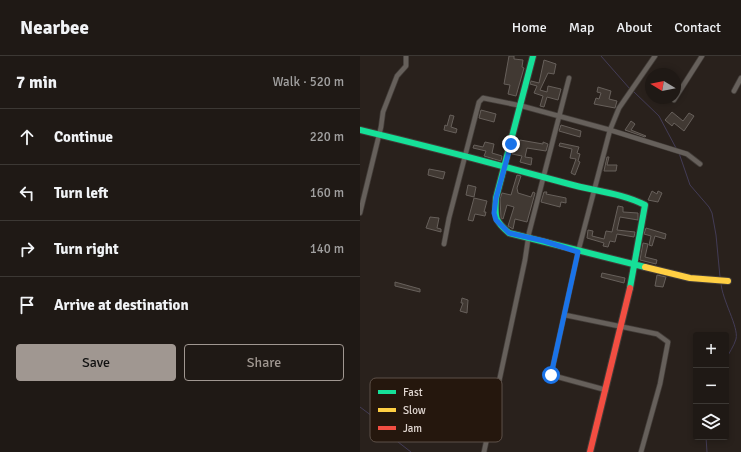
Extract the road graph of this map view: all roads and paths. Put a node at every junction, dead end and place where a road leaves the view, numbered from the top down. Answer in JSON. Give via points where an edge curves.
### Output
{"nodes":[{"id":1,"x":406,"y":56,"type":"edge"},
{"id":2,"x":533,"y":56,"type":"edge"},
{"id":3,"x":655,"y":56,"type":"edge"},
{"id":4,"x":702,"y":56,"type":"edge"},
{"id":5,"x":569,"y":78,"type":"dead end"},
{"id":6,"x":741,"y":78,"type":"edge"},
{"id":7,"x":681,"y":89,"type":"edge"},
{"id":8,"x":734,"y":91,"type":"dead end"},
{"id":9,"x":522,"y":106,"type":"junction"},
{"id":10,"x":560,"y":116,"type":"junction"},
{"id":11,"x":360,"y":130,"type":"edge"},
{"id":12,"x":610,"y":130,"type":"junction"},
{"id":13,"x":379,"y":135,"type":"junction"},
{"id":14,"x":465,"y":157,"type":"junction"},
{"id":15,"x":700,"y":164,"type":"dead end"},
{"id":16,"x":504,"y":167,"type":"junction"},
{"id":17,"x":544,"y":178,"type":"junction"},
{"id":18,"x":593,"y":191,"type":"junction"},
{"id":19,"x":360,"y":213,"type":"edge"},
{"id":20,"x":529,"y":238,"type":"junction"},
{"id":21,"x":444,"y":244,"type":"dead end"},
{"id":22,"x":578,"y":252,"type":"junction"},
{"id":23,"x":634,"y":264,"type":"junction"},
{"id":24,"x":728,"y":281,"type":"dead end"},
{"id":25,"x":565,"y":315,"type":"junction"},
{"id":26,"x":620,"y":326,"type":"junction"},
{"id":27,"x":500,"y":378,"type":"edge"},
{"id":28,"x":606,"y":390,"type":"junction"},
{"id":29,"x":486,"y":442,"type":"edge"},
{"id":30,"x":484,"y":452,"type":"edge"},
{"id":31,"x":590,"y":452,"type":"edge"},
{"id":32,"x":641,"y":452,"type":"edge"}],
"edges":[{"from":1,"to":13,"type":"street","via":[[406,66],[397,76],[384,107]]},
{"from":2,"to":9,"type":"street"},
{"from":3,"to":12,"type":"street","via":[[619,108]]},
{"from":4,"to":7,"type":"street"},
{"from":5,"to":10,"type":"street"},
{"from":6,"to":8,"type":"street"},
{"from":9,"to":10,"type":"street"},
{"from":9,"to":14,"type":"street","via":[[481,98]]},
{"from":9,"to":16,"type":"street"},
{"from":10,"to":12,"type":"street"},
{"from":10,"to":17,"type":"street"},
{"from":11,"to":13,"type":"street"},
{"from":12,"to":15,"type":"street","via":[[687,154]]},
{"from":12,"to":18,"type":"street"},
{"from":13,"to":14,"type":"street"},
{"from":13,"to":19,"type":"street"},
{"from":14,"to":16,"type":"street"},
{"from":14,"to":21,"type":"street"},
{"from":16,"to":17,"type":"street"},
{"from":16,"to":20,"type":"street","via":[[496,198],[495,217],[506,231]]},
{"from":17,"to":18,"type":"street"},
{"from":17,"to":20,"type":"street"},
{"from":18,"to":22,"type":"street"},
{"from":18,"to":23,"type":"street","via":[[631,198],[645,204]]},
{"from":20,"to":22,"type":"street"},
{"from":20,"to":27,"type":"street"},
{"from":22,"to":23,"type":"street"},
{"from":22,"to":25,"type":"street"},
{"from":23,"to":24,"type":"street","via":[[696,280]]},
{"from":23,"to":26,"type":"street"},
{"from":25,"to":26,"type":"street"},
{"from":25,"to":28,"type":"street","via":[[551,375]]},
{"from":26,"to":28,"type":"street"},
{"from":26,"to":32,"type":"street","via":[[657,334],[668,342],[660,384]]},
{"from":28,"to":31,"type":"street"},
{"from":29,"to":30,"type":"street"}]}
